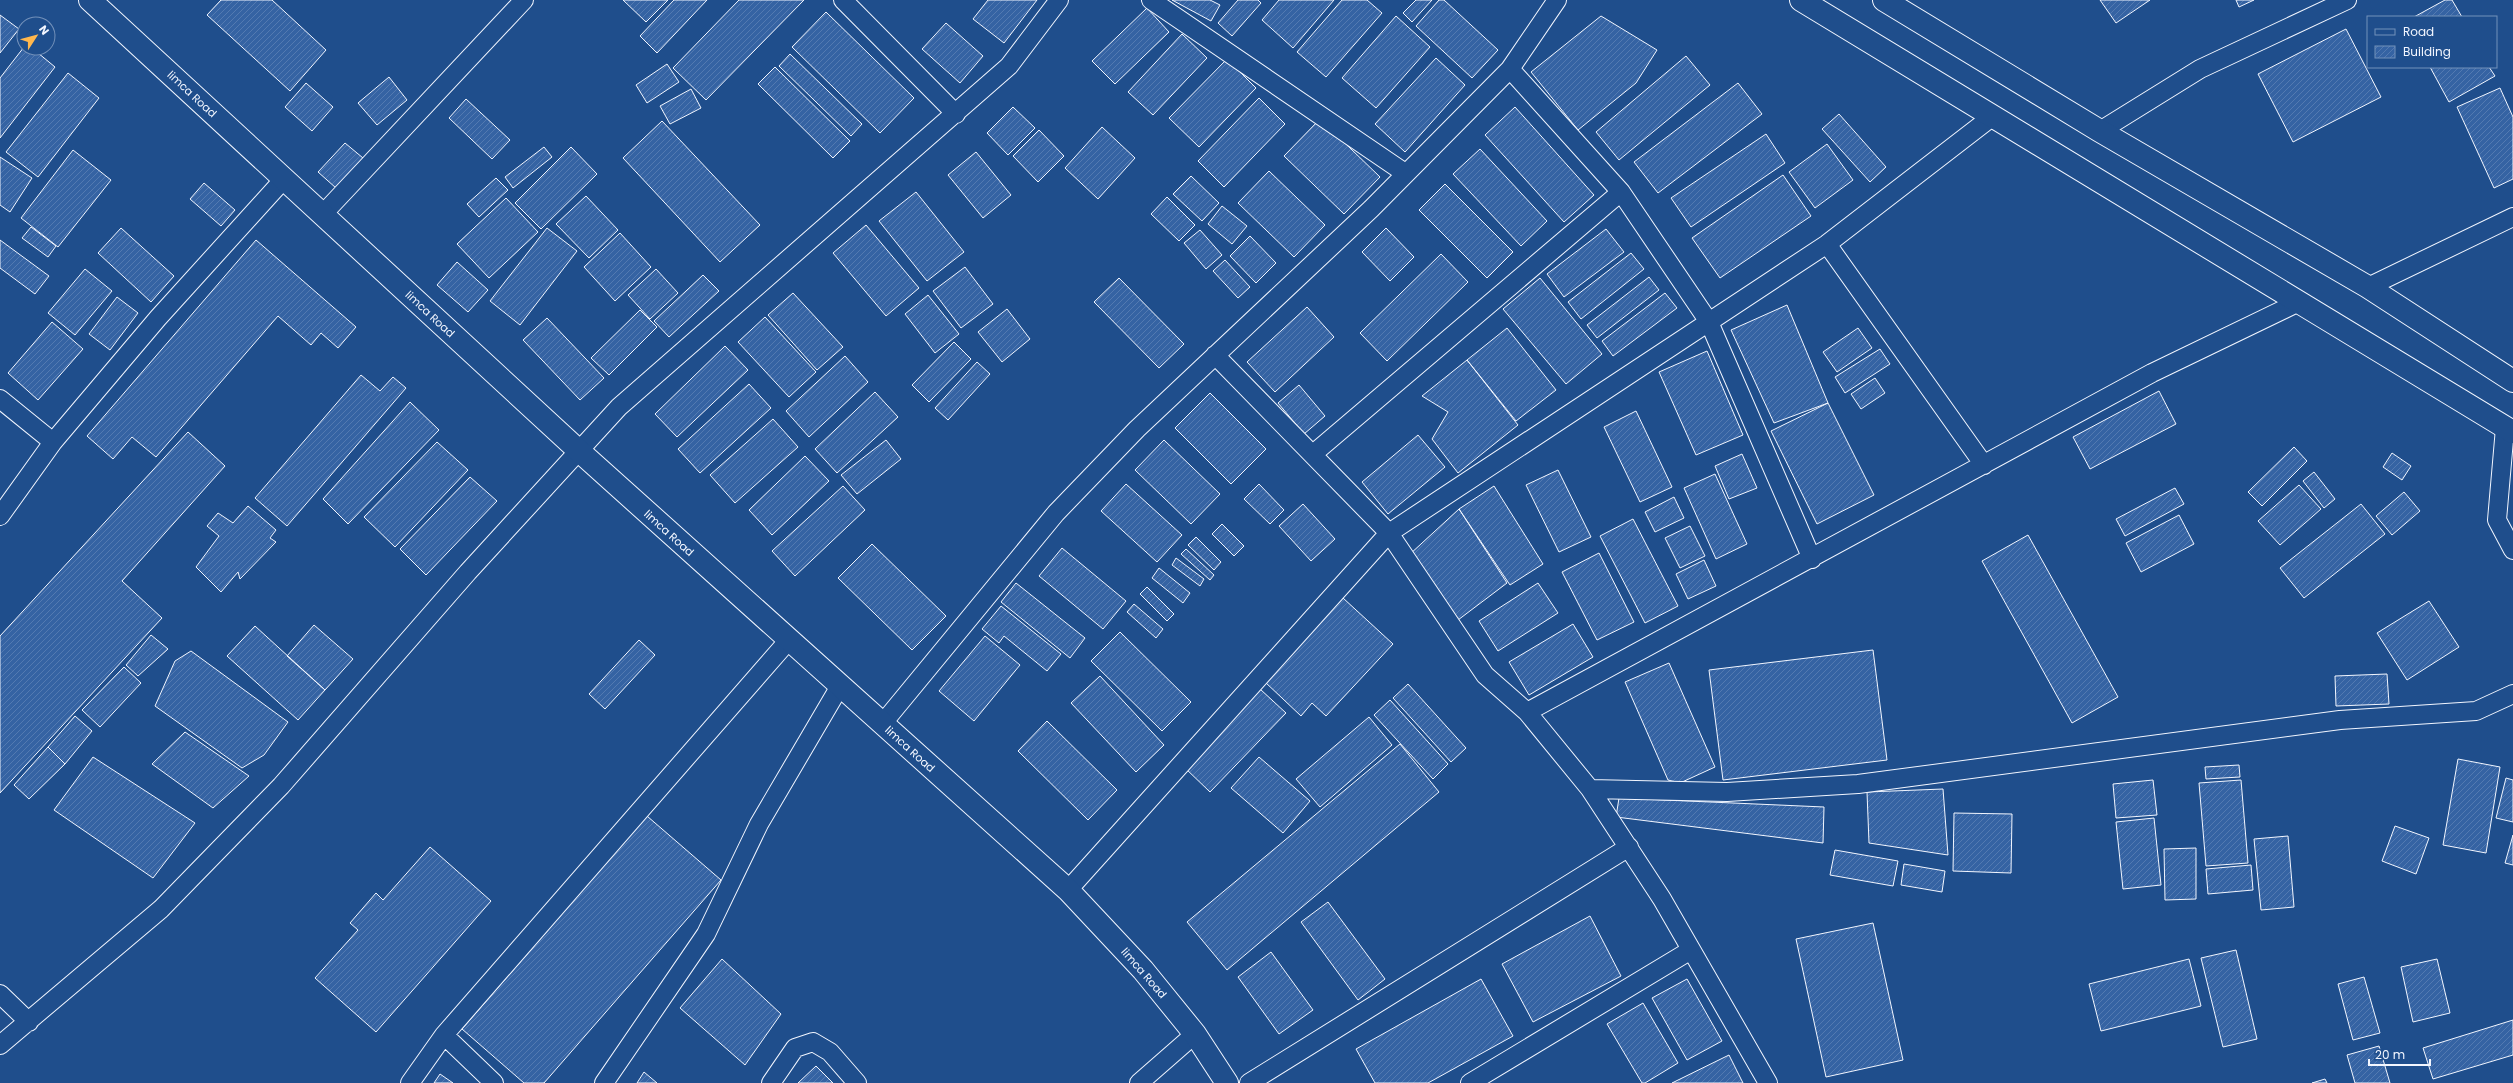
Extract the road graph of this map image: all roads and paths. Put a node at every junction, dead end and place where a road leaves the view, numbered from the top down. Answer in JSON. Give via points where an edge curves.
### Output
{"nodes":[{"id":1,"x":90,"y":0,"type":"edge"},
{"id":2,"x":524,"y":0,"type":"edge"},
{"id":3,"x":843,"y":0,"type":"edge"},
{"id":4,"x":1059,"y":0,"type":"edge"},
{"id":5,"x":1151,"y":0,"type":"edge"},
{"id":6,"x":1557,"y":0,"type":"edge"},
{"id":7,"x":1801,"y":0,"type":"edge"},
{"id":8,"x":1884,"y":0,"type":"edge"},
{"id":9,"x":2346,"y":0,"type":"edge"},
{"id":10,"x":1510,"y":69,"type":"junction"},
{"id":11,"x":956,"y":114,"type":"junction"},
{"id":12,"x":1993,"y":116,"type":"junction"},
{"id":13,"x":2100,"y":131,"type":"junction"},
{"id":14,"x":1405,"y":173,"type":"junction"},
{"id":15,"x":284,"y":179,"type":"junction"},
{"id":16,"x":1621,"y":192,"type":"junction"},
{"id":17,"x":322,"y":215,"type":"junction"},
{"id":18,"x":2513,"y":217,"type":"edge"},
{"id":19,"x":1828,"y":244,"type":"junction"},
{"id":20,"x":2368,"y":286,"type":"junction"},
{"id":21,"x":2299,"y":302,"type":"junction"},
{"id":22,"x":1709,"y":322,"type":"junction"},
{"id":23,"x":1215,"y":355,"type":"junction"},
{"id":24,"x":2513,"y":381,"type":"edge"},
{"id":25,"x":0,"y":399,"type":"edge"},
{"id":26,"x":2509,"y":430,"type":"edge"},
{"id":27,"x":53,"y":442,"type":"junction"},
{"id":28,"x":578,"y":450,"type":"junction"},
{"id":29,"x":1313,"y":454,"type":"junction"},
{"id":30,"x":1984,"y":465,"type":"junction"},
{"id":31,"x":0,"y":516,"type":"edge"},
{"id":32,"x":1389,"y":533,"type":"junction"},
{"id":33,"x":2513,"y":550,"type":"edge"},
{"id":34,"x":1812,"y":558,"type":"junction"},
{"id":35,"x":788,"y":641,"type":"junction"},
{"id":36,"x":840,"y":686,"type":"junction"},
{"id":37,"x":2513,"y":694,"type":"edge"},
{"id":38,"x":1527,"y":712,"type":"junction"},
{"id":39,"x":883,"y":723,"type":"junction"},
{"id":40,"x":1590,"y":789,"type":"junction"},
{"id":41,"x":1629,"y":847,"type":"junction"},
{"id":42,"x":1068,"y":890,"type":"junction"},
{"id":43,"x":1691,"y":950,"type":"junction"},
{"id":44,"x":0,"y":994,"type":"edge"},
{"id":45,"x":29,"y":1022,"type":"junction"},
{"id":46,"x":1196,"y":1034,"type":"junction"},
{"id":47,"x":444,"y":1035,"type":"junction"},
{"id":48,"x":0,"y":1045,"type":"edge"},
{"id":49,"x":410,"y":1083,"type":"edge"},
{"id":50,"x":494,"y":1083,"type":"edge"},
{"id":51,"x":604,"y":1083,"type":"edge"},
{"id":52,"x":771,"y":1083,"type":"edge"},
{"id":53,"x":857,"y":1083,"type":"edge"},
{"id":54,"x":1139,"y":1083,"type":"edge"},
{"id":55,"x":1227,"y":1083,"type":"edge"},
{"id":56,"x":1249,"y":1083,"type":"edge"},
{"id":57,"x":1470,"y":1083,"type":"edge"},
{"id":58,"x":1768,"y":1083,"type":"edge"}],
"edges":[{"from":1,"to":15,"type":"main road","name":"limca Road"},
{"from":2,"to":17,"type":"street"},
{"from":3,"to":11,"type":"street"},
{"from":4,"to":11,"type":"street","via":[[1009,66]]},
{"from":5,"to":14,"type":"street"},
{"from":6,"to":10,"type":"street"},
{"from":7,"to":12,"type":"main road"},
{"from":8,"to":13,"type":"main road"},
{"from":9,"to":13,"type":"street","via":[[2200,69]]},
{"from":10,"to":14,"type":"street"},
{"from":10,"to":16,"type":"street"},
{"from":11,"to":28,"type":"street","via":[[619,407]]},
{"from":12,"to":19,"type":"street"},
{"from":12,"to":21,"type":"main road"},
{"from":13,"to":20,"type":"main road"},
{"from":14,"to":23,"type":"street","via":[[1371,209]]},
{"from":15,"to":17,"type":"main road","name":"limca Road"},
{"from":15,"to":27,"type":"street","via":[[158,318]]},
{"from":16,"to":22,"type":"street"},
{"from":16,"to":29,"type":"street"},
{"from":17,"to":28,"type":"main road","name":"limca Road"},
{"from":18,"to":20,"type":"street"},
{"from":19,"to":22,"type":"street"},
{"from":19,"to":30,"type":"street"},
{"from":20,"to":24,"type":"main road"},
{"from":21,"to":26,"type":"main road"},
{"from":21,"to":30,"type":"street","via":[[2152,373]]},
{"from":22,"to":32,"type":"street"},
{"from":22,"to":34,"type":"street"},
{"from":23,"to":29,"type":"street"},
{"from":23,"to":39,"type":"street","via":[[1137,429],[1056,513]]},
{"from":25,"to":27,"type":"street"},
{"from":26,"to":33,"type":"street","via":[[2497,520]]},
{"from":27,"to":31,"type":"street"},
{"from":28,"to":35,"type":"main road","name":"limca Road"},
{"from":28,"to":45,"type":"street","via":[[281,786],[162,909]]},
{"from":29,"to":32,"type":"street"},
{"from":30,"to":34,"type":"street"},
{"from":32,"to":38,"type":"street","via":[[1485,675]]},
{"from":32,"to":42,"type":"street"},
{"from":34,"to":38,"type":"street"},
{"from":35,"to":36,"type":"main road","name":"limca Road"},
{"from":35,"to":47,"type":"street"},
{"from":36,"to":39,"type":"main road","name":"limca Road"},
{"from":36,"to":51,"type":"street","via":[[759,824],[706,934]]},
{"from":37,"to":40,"type":"street","via":[[2476,711],[2340,720],[1858,784],[1727,792]]},
{"from":38,"to":40,"type":"street"},
{"from":39,"to":42,"type":"main road","name":"limca Road"},
{"from":40,"to":41,"type":"street"},
{"from":41,"to":43,"type":"street"},
{"from":41,"to":56,"type":"street"},
{"from":42,"to":46,"type":"main road","name":"limca Road","via":[[1143,970]]},
{"from":43,"to":57,"type":"street"},
{"from":43,"to":58,"type":"street"},
{"from":44,"to":45,"type":"street"},
{"from":45,"to":48,"type":"street"},
{"from":46,"to":54,"type":"street"},
{"from":46,"to":55,"type":"main road","name":"limca Road"},
{"from":47,"to":49,"type":"street"},
{"from":47,"to":50,"type":"street"},
{"from":52,"to":53,"type":"street","via":[[795,1048],[813,1042],[830,1052]]}]}
